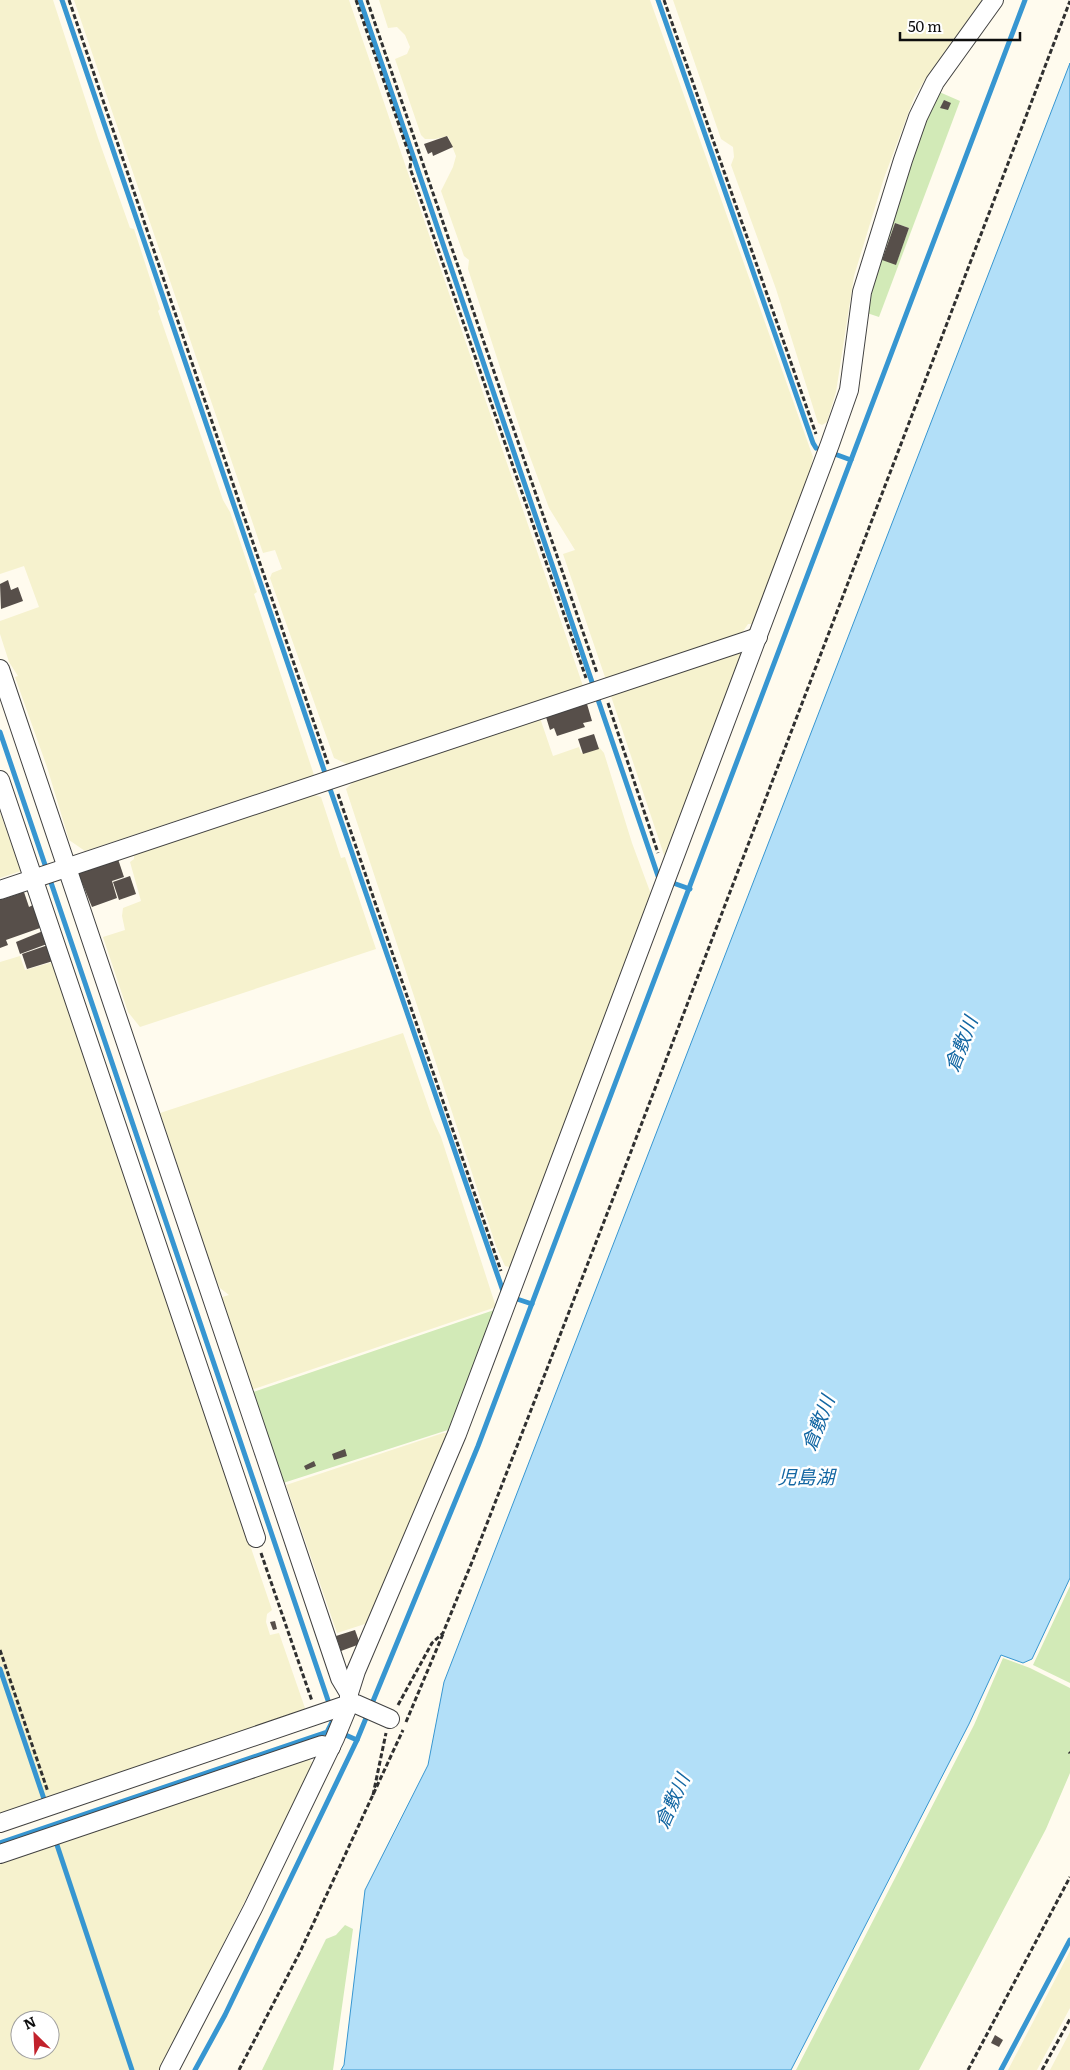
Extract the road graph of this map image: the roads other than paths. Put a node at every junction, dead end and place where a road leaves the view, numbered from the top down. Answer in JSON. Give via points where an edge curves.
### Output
{"nodes":[{"id":1,"x":994,"y":0,"type":"edge"},
{"id":2,"x":758,"y":637,"type":"junction"},
{"id":3,"x":0,"y":669,"type":"edge"},
{"id":4,"x":0,"y":780,"type":"edge"},
{"id":5,"x":49,"y":872,"type":"junction"},
{"id":6,"x":0,"y":890,"type":"edge"},
{"id":7,"x":256,"y":1538,"type":"road end"},
{"id":8,"x":338,"y":1717,"type":"junction"},
{"id":9,"x":385,"y":1717,"type":"road end"},
{"id":10,"x":0,"y":1823,"type":"edge"},
{"id":11,"x":0,"y":1854,"type":"edge"},
{"id":12,"x":169,"y":2070,"type":"edge"}],
"edges":[{"from":1,"to":2,"type":"street","via":[[935,82],[902,160],[862,292],[849,390]]},
{"from":2,"to":5,"type":"street"},
{"from":2,"to":8,"type":"street","via":[[456,1434]]},
{"from":3,"to":5,"type":"street"},
{"from":4,"to":5,"type":"street"},
{"from":5,"to":6,"type":"street"},
{"from":5,"to":7,"type":"street"},
{"from":5,"to":8,"type":"street","via":[[336,1668]]},
{"from":8,"to":9,"type":"street"},
{"from":8,"to":10,"type":"street"},
{"from":8,"to":11,"type":"street","via":[[322,1745]]},
{"from":8,"to":12,"type":"street","via":[[257,1900]]}]}
